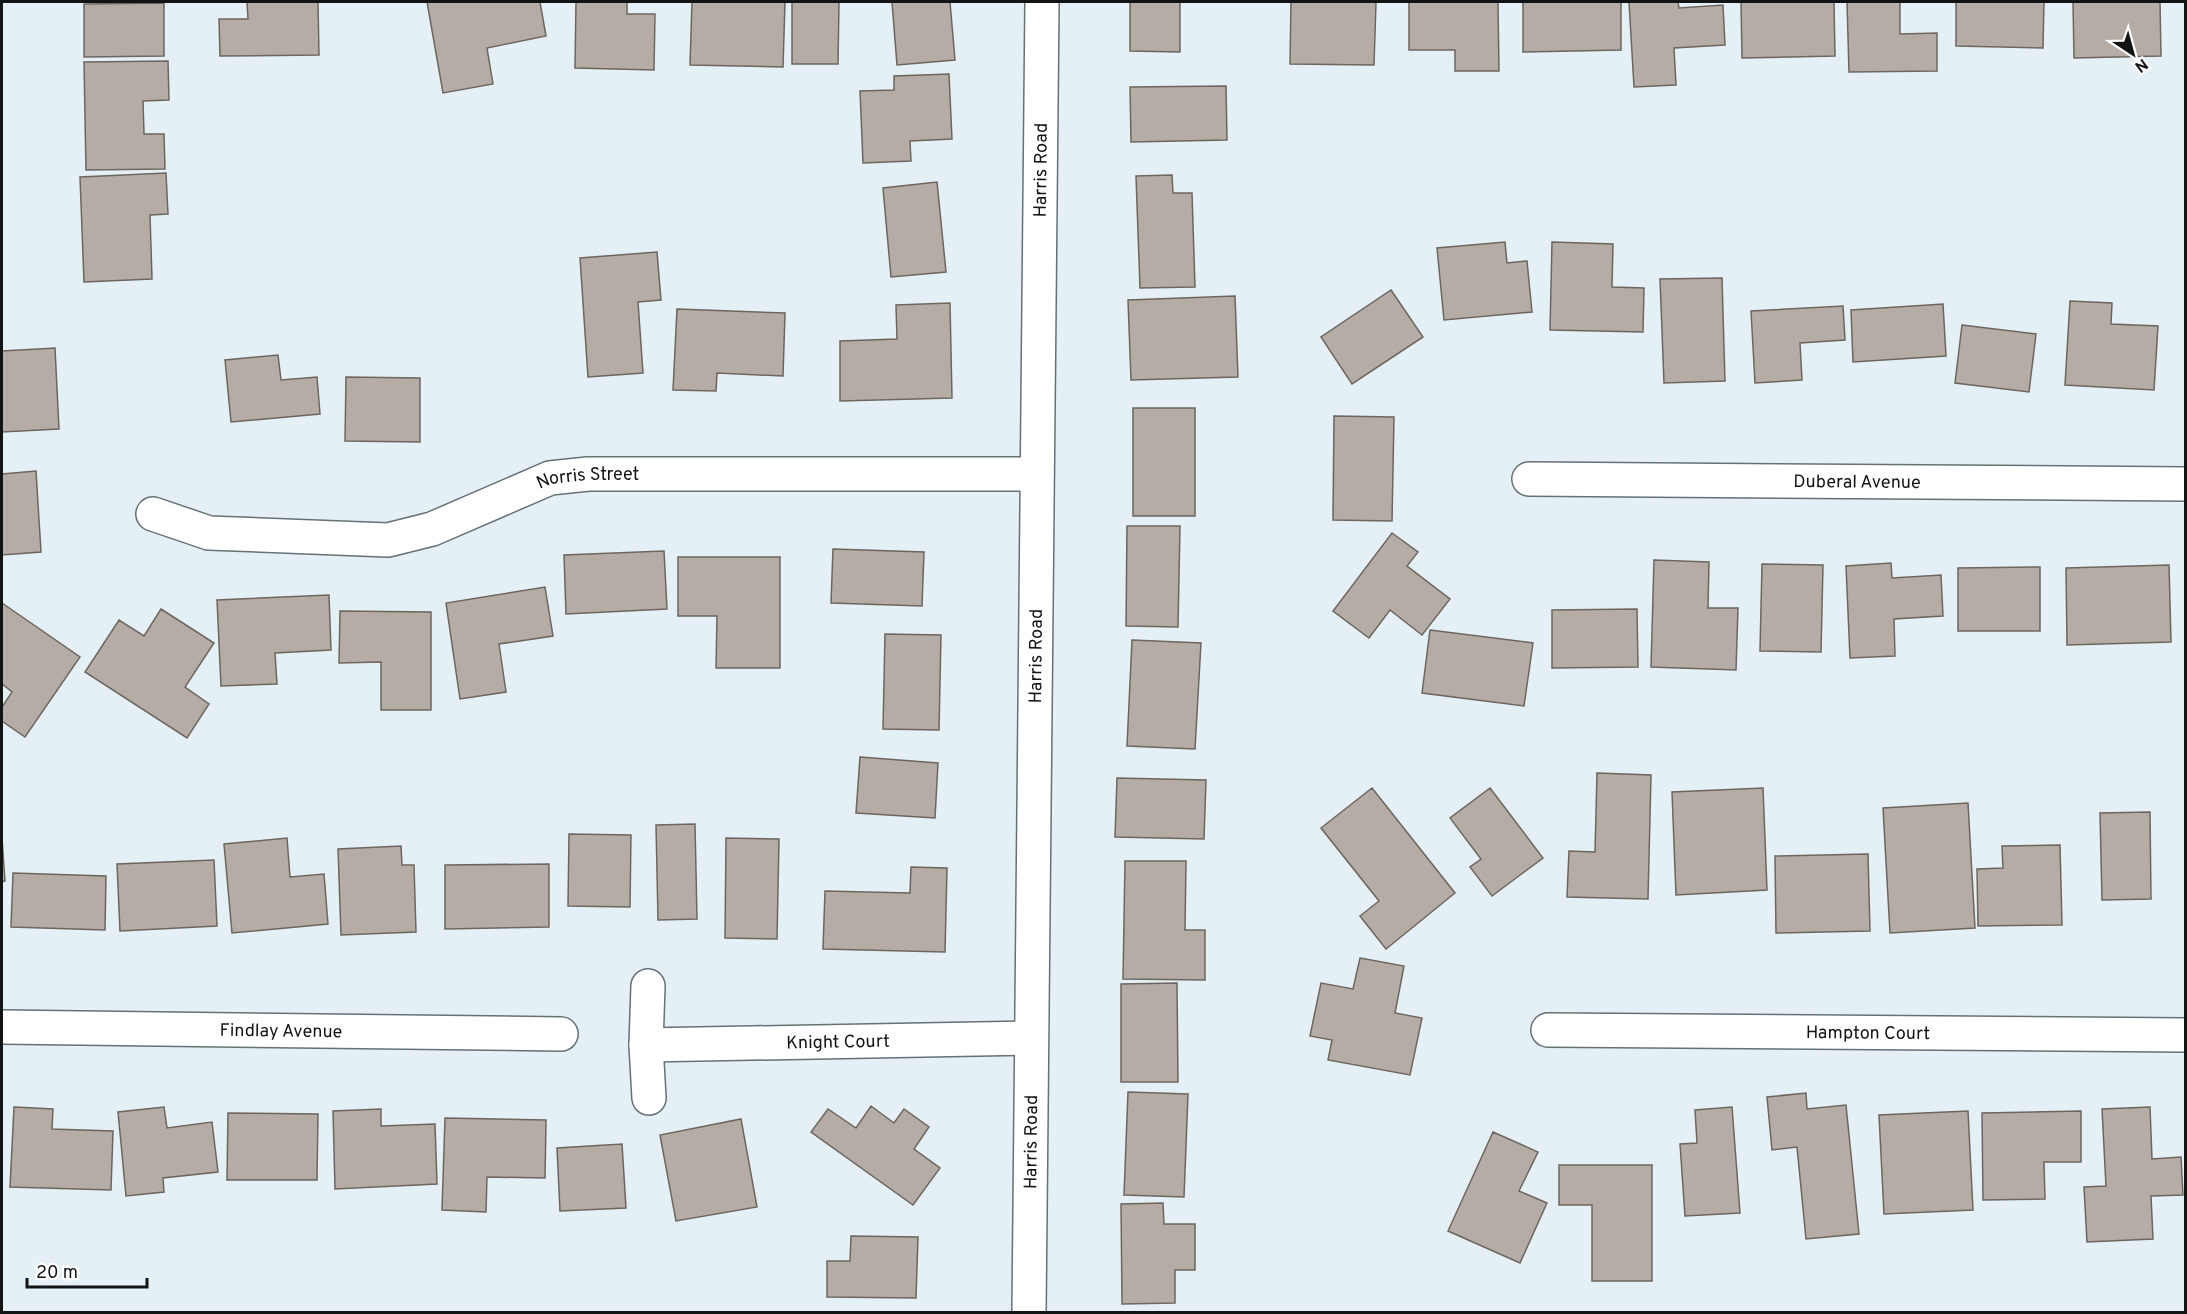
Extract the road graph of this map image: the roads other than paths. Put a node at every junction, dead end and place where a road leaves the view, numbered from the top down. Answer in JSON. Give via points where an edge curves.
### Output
{"nodes":[{"id":1,"x":1042,"y":2,"type":"edge"},
{"id":2,"x":1037,"y":474,"type":"junction"},
{"id":3,"x":1529,"y":479,"type":"dead end"},
{"id":4,"x":2186,"y":484,"type":"edge"},
{"id":5,"x":153,"y":514,"type":"dead end"},
{"id":6,"x":648,"y":986,"type":"dead end"},
{"id":7,"x":2,"y":1027,"type":"edge"},
{"id":8,"x":1548,"y":1030,"type":"dead end"},
{"id":9,"x":561,"y":1034,"type":"dead end"},
{"id":10,"x":2186,"y":1035,"type":"edge"},
{"id":11,"x":1032,"y":1038,"type":"junction"},
{"id":12,"x":646,"y":1045,"type":"junction"},
{"id":13,"x":649,"y":1098,"type":"dead end"},
{"id":14,"x":1029,"y":1312,"type":"edge"}],
"edges":[{"from":1,"to":2,"type":"street","name":"Harris Road"},
{"from":2,"to":5,"type":"street","name":"Norris Street","via":[[579,475],[550,478],[432,529],[388,540],[209,533]]},
{"from":2,"to":11,"type":"street","name":"Harris Road"},
{"from":3,"to":4,"type":"street","name":"Duberal Avenue"},
{"from":6,"to":12,"type":"street"},
{"from":7,"to":9,"type":"street","name":"Findlay Avenue"},
{"from":8,"to":10,"type":"street","name":"Hampton Court"},
{"from":11,"to":12,"type":"street","name":"Knight Court"},
{"from":11,"to":14,"type":"street","name":"Harris Road"},
{"from":12,"to":13,"type":"street"}]}
